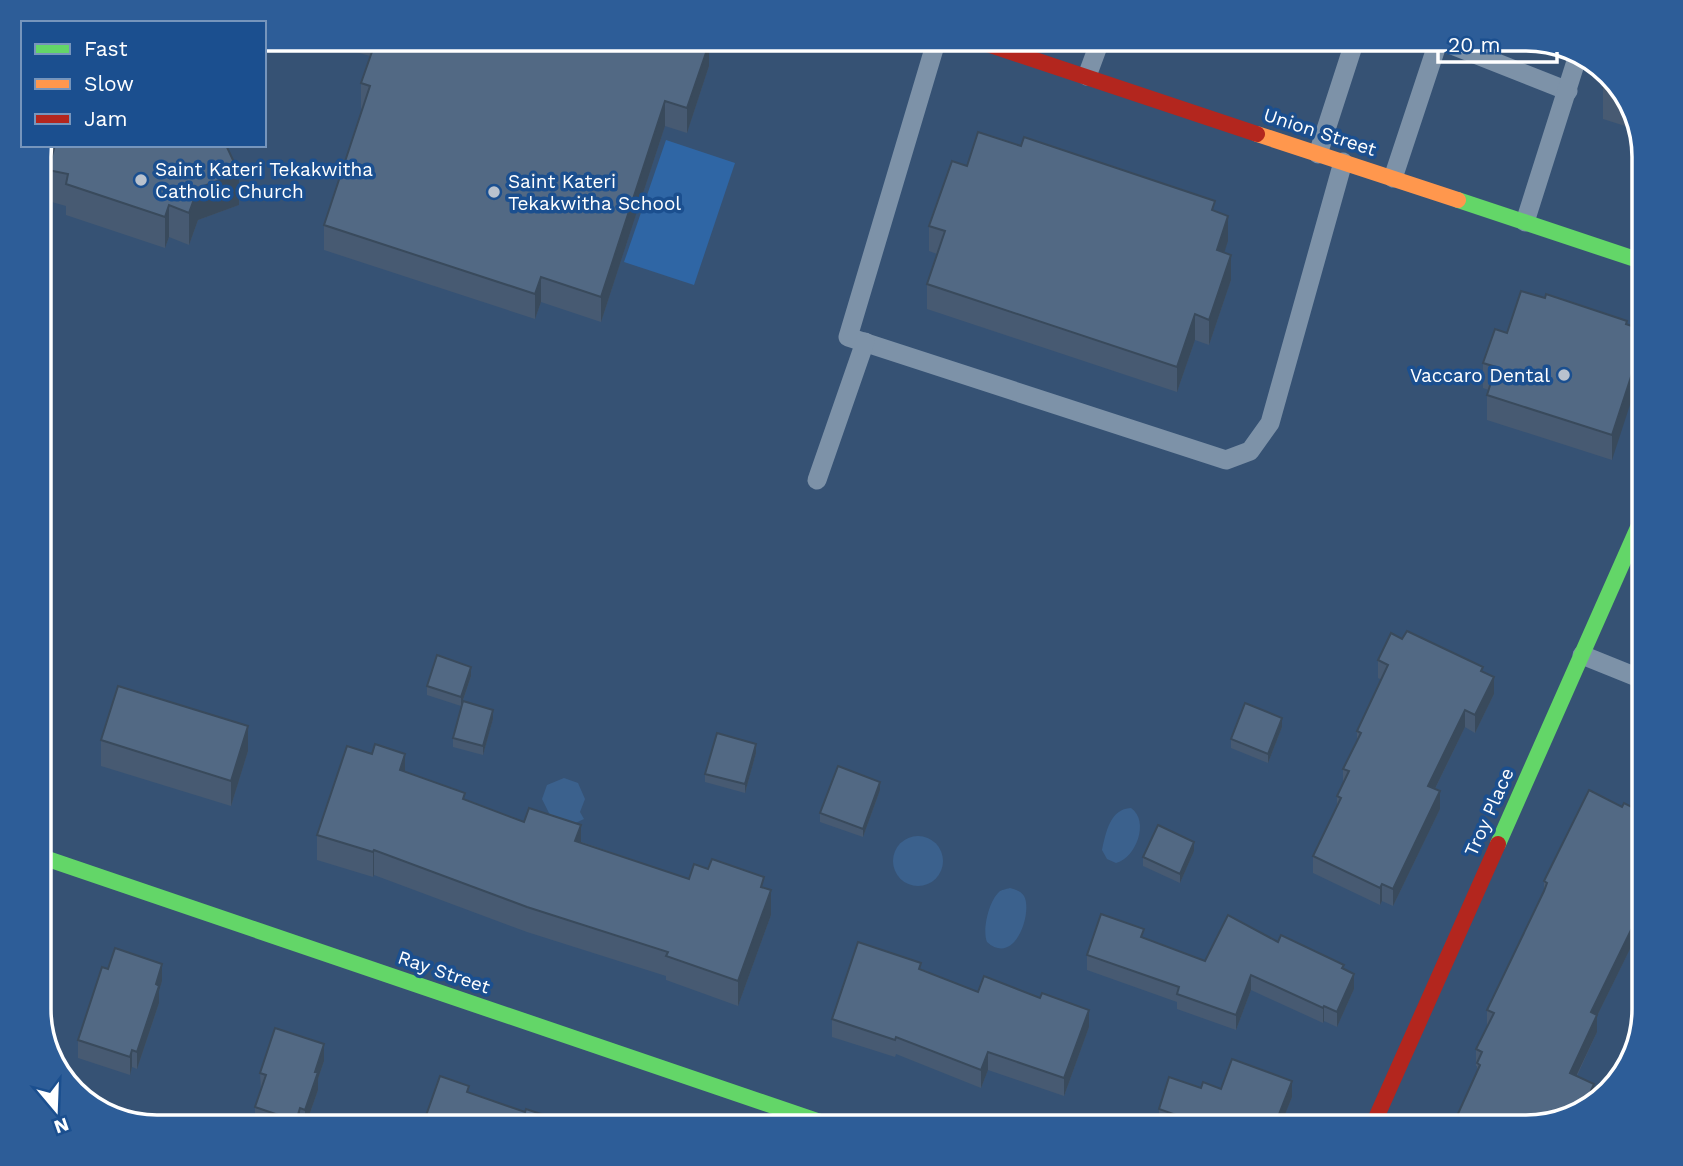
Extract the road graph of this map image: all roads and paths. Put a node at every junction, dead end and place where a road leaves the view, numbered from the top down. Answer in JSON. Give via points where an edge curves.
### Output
{"nodes":[{"id":1,"x":933,"y":51,"type":"edge"},
{"id":2,"x":1009,"y":51,"type":"edge"},
{"id":3,"x":1096,"y":51,"type":"edge"},
{"id":4,"x":1351,"y":51,"type":"edge"},
{"id":5,"x":1435,"y":51,"type":"edge"},
{"id":6,"x":1467,"y":51,"type":"edge"},
{"id":7,"x":1576,"y":64,"type":"edge"},
{"id":8,"x":1087,"y":76,"type":"junction"},
{"id":9,"x":1568,"y":91,"type":"junction"},
{"id":10,"x":1318,"y":154,"type":"junction"},
{"id":11,"x":1343,"y":162,"type":"junction"},
{"id":12,"x":1392,"y":178,"type":"junction"},
{"id":13,"x":1525,"y":222,"type":"junction"},
{"id":14,"x":1632,"y":258,"type":"edge"},
{"id":15,"x":865,"y":342,"type":"junction"},
{"id":16,"x":817,"y":480,"type":"dead end"},
{"id":17,"x":1632,"y":561,"type":"edge"},
{"id":18,"x":1582,"y":655,"type":"junction"},
{"id":19,"x":1632,"y":675,"type":"edge"},
{"id":20,"x":51,"y":860,"type":"edge"},
{"id":21,"x":797,"y":1115,"type":"edge"},
{"id":22,"x":1378,"y":1115,"type":"edge"}],
"edges":[{"from":1,"to":15,"type":"lane","via":[[848,337]]},
{"from":2,"to":8,"type":"street","name":"Union Street"},
{"from":3,"to":8,"type":"lane"},
{"from":4,"to":10,"type":"lane"},
{"from":5,"to":12,"type":"lane"},
{"from":6,"to":9,"type":"lane"},
{"from":7,"to":9,"type":"lane"},
{"from":8,"to":10,"type":"street","name":"Union Street"},
{"from":9,"to":13,"type":"lane"},
{"from":10,"to":11,"type":"street","name":"Union Street"},
{"from":11,"to":12,"type":"street","name":"Union Street"},
{"from":11,"to":15,"type":"lane","via":[[1270,423],[1250,451],[1226,460]]},
{"from":12,"to":13,"type":"street","name":"Union Street"},
{"from":13,"to":14,"type":"street","name":"Union Street"},
{"from":15,"to":16,"type":"lane"},
{"from":17,"to":18,"type":"street","name":"Troy Place"},
{"from":18,"to":19,"type":"lane"},
{"from":18,"to":22,"type":"street","name":"Troy Place"},
{"from":20,"to":21,"type":"street","name":"Ray Street"}]}
